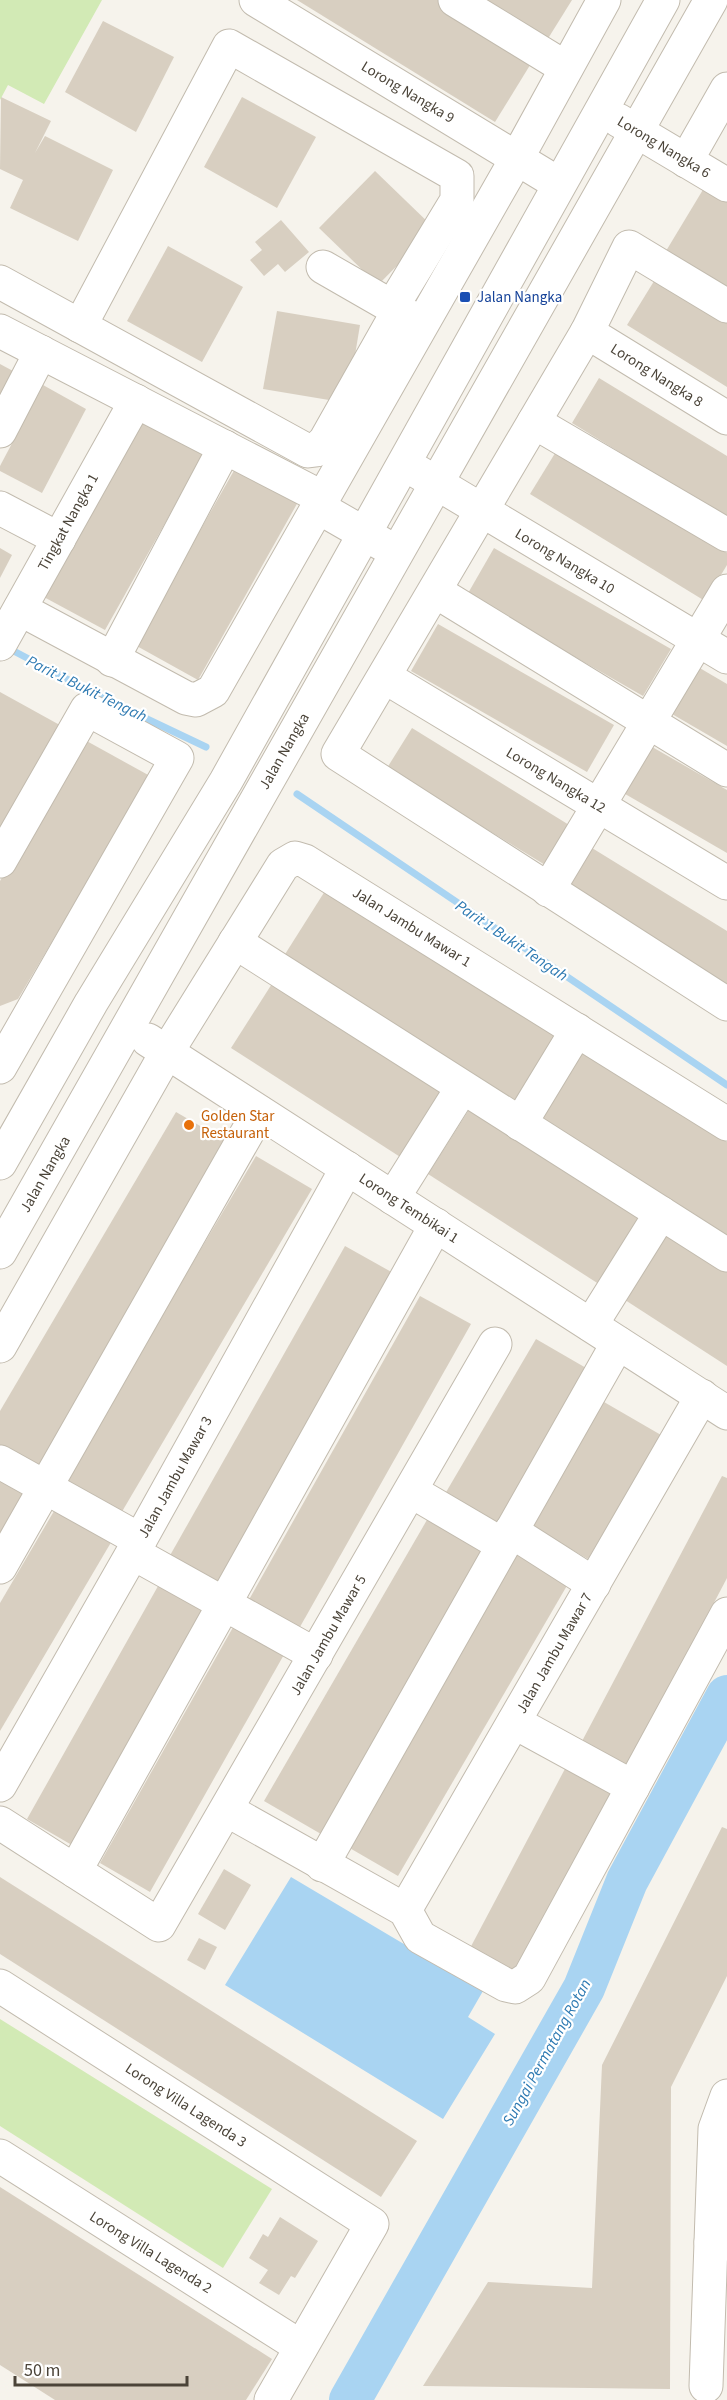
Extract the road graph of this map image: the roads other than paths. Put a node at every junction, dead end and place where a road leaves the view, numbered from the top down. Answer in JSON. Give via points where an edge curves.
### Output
{"nodes":[{"id":1,"x":256,"y":0,"type":"edge"},
{"id":2,"x":455,"y":0,"type":"edge"},
{"id":3,"x":604,"y":0,"type":"edge"},
{"id":4,"x":663,"y":0,"type":"edge"},
{"id":5,"x":711,"y":0,"type":"edge"},
{"id":6,"x":566,"y":68,"type":"junction"},
{"id":7,"x":727,"y":89,"type":"edge"},
{"id":8,"x":600,"y":110,"type":"junction"},
{"id":9,"x":638,"y":131,"type":"junction"},
{"id":10,"x":517,"y":158,"type":"junction"},
{"id":11,"x":687,"y":161,"type":"junction"},
{"id":12,"x":559,"y":184,"type":"junction"},
{"id":13,"x":727,"y":185,"type":"edge"},
{"id":14,"x":323,"y":267,"type":"dead end"},
{"id":15,"x":0,"y":282,"type":"edge"},
{"id":16,"x":727,"y":306,"type":"edge"},
{"id":17,"x":404,"y":314,"type":"junction"},
{"id":18,"x":80,"y":326,"type":"junction"},
{"id":19,"x":0,"y":331,"type":"edge"},
{"id":20,"x":587,"y":332,"type":"junction"},
{"id":21,"x":41,"y":352,"type":"junction"},
{"id":22,"x":136,"y":401,"type":"junction"},
{"id":23,"x":727,"y":418,"type":"edge"},
{"id":24,"x":534,"y":422,"type":"junction"},
{"id":25,"x":0,"y":431,"type":"edge"},
{"id":26,"x":225,"y":447,"type":"junction"},
{"id":27,"x":404,"y":463,"type":"junction"},
{"id":28,"x":437,"y":483,"type":"junction"},
{"id":29,"x":321,"y":503,"type":"junction"},
{"id":30,"x":0,"y":508,"type":"edge"},
{"id":31,"x":482,"y":511,"type":"junction"},
{"id":32,"x":364,"y":534,"type":"junction"},
{"id":33,"x":727,"y":535,"type":"edge"},
{"id":34,"x":59,"y":539,"type":"junction"},
{"id":35,"x":397,"y":553,"type":"junction"},
{"id":36,"x":435,"y":591,"type":"junction"},
{"id":37,"x":727,"y":591,"type":"edge"},
{"id":38,"x":8,"y":626,"type":"edge"},
{"id":39,"x":698,"y":640,"type":"junction"},
{"id":40,"x":727,"y":657,"type":"edge"},
{"id":41,"x":112,"y":660,"type":"junction"},
{"id":42,"x":385,"y":676,"type":"junction"},
{"id":43,"x":648,"y":722,"type":"junction"},
{"id":44,"x":727,"y":770,"type":"edge"},
{"id":45,"x":598,"y":805,"type":"junction"},
{"id":46,"x":0,"y":861,"type":"edge"},
{"id":47,"x":727,"y":884,"type":"edge"},
{"id":48,"x":548,"y":890,"type":"junction"},
{"id":49,"x":235,"y":942,"type":"junction"},
{"id":50,"x":91,"y":1003,"type":"junction"},
{"id":51,"x":727,"y":1004,"type":"edge"},
{"id":52,"x":129,"y":1028,"type":"junction"},
{"id":53,"x":577,"y":1030,"type":"junction"},
{"id":54,"x":167,"y":1052,"type":"junction"},
{"id":55,"x":3,"y":1055,"type":"edge"},
{"id":56,"x":52,"y":1072,"type":"junction"},
{"id":57,"x":462,"y":1088,"type":"junction"},
{"id":58,"x":92,"y":1094,"type":"junction"},
{"id":59,"x":259,"y":1112,"type":"junction"},
{"id":60,"x":520,"y":1124,"type":"junction"},
{"id":61,"x":727,"y":1124,"type":"edge"},
{"id":62,"x":0,"y":1163,"type":"edge"},
{"id":63,"x":347,"y":1168,"type":"junction"},
{"id":64,"x":393,"y":1198,"type":"junction"},
{"id":65,"x":661,"y":1214,"type":"junction"},
{"id":66,"x":436,"y":1225,"type":"junction"},
{"id":67,"x":0,"y":1252,"type":"edge"},
{"id":68,"x":727,"y":1255,"type":"edge"},
{"id":69,"x":591,"y":1325,"type":"junction"},
{"id":70,"x":618,"y":1343,"type":"junction"},
{"id":71,"x":495,"y":1344,"type":"dead end"},
{"id":72,"x":0,"y":1346,"type":"edge"},
{"id":73,"x":714,"y":1404,"type":"edge"},
{"id":74,"x":0,"y":1462,"type":"edge"},
{"id":75,"x":46,"y":1487,"type":"junction"},
{"id":76,"x":411,"y":1491,"type":"junction"},
{"id":77,"x":508,"y":1538,"type":"junction"},
{"id":78,"x":137,"y":1546,"type":"junction"},
{"id":79,"x":0,"y":1567,"type":"edge"},
{"id":80,"x":594,"y":1584,"type":"junction"},
{"id":81,"x":226,"y":1605,"type":"junction"},
{"id":82,"x":727,"y":1614,"type":"edge"},
{"id":83,"x":316,"y":1655,"type":"junction"},
{"id":84,"x":514,"y":1722,"type":"junction"},
{"id":85,"x":0,"y":1785,"type":"edge"},
{"id":86,"x":633,"y":1787,"type":"junction"},
{"id":87,"x":227,"y":1810,"type":"junction"},
{"id":88,"x":0,"y":1823,"type":"edge"},
{"id":89,"x":322,"y":1865,"type":"junction"},
{"id":90,"x":75,"y":1871,"type":"junction"},
{"id":91,"x":405,"y":1910,"type":"junction"},
{"id":92,"x":0,"y":1986,"type":"edge"},
{"id":93,"x":727,"y":2096,"type":"edge"},
{"id":94,"x":0,"y":2156,"type":"edge"},
{"id":95,"x":719,"y":2243,"type":"edge"},
{"id":96,"x":301,"y":2347,"type":"junction"},
{"id":97,"x":706,"y":2386,"type":"dead end"},
{"id":98,"x":271,"y":2400,"type":"edge"}],
"edges":[{"from":1,"to":10,"type":"street","name":"Lorong Nangka 9"},
{"from":2,"to":6,"type":"street"},
{"from":3,"to":6,"type":"street"},
{"from":4,"to":8,"type":"street"},
{"from":5,"to":9,"type":"street","name":"Jalan Nangka"},
{"from":6,"to":10,"type":"street"},
{"from":7,"to":11,"type":"street"},
{"from":8,"to":9,"type":"street","name":"Lorong Nangka 6"},
{"from":8,"to":12,"type":"street"},
{"from":9,"to":11,"type":"street","name":"Lorong Nangka 6"},
{"from":9,"to":28,"type":"street","name":"Jalan Nangka"},
{"from":10,"to":12,"type":"street","name":"Lorong Nangka 9"},
{"from":10,"to":17,"type":"street"},
{"from":11,"to":13,"type":"street","name":"Lorong Nangka 6"},
{"from":12,"to":27,"type":"street"},
{"from":14,"to":17,"type":"street"},
{"from":15,"to":18,"type":"street"},
{"from":16,"to":20,"type":"street","via":[[629,247]]},
{"from":17,"to":18,"type":"street","via":[[325,441],[316,450],[308,451]]},
{"from":17,"to":18,"type":"street","via":[[457,200],[457,176],[229,46]]},
{"from":17,"to":29,"type":"street"},
{"from":19,"to":21,"type":"street"},
{"from":20,"to":23,"type":"street","name":"Lorong Nangka 8"},
{"from":20,"to":24,"type":"street"},
{"from":21,"to":22,"type":"street"},
{"from":21,"to":25,"type":"street"},
{"from":22,"to":26,"type":"street"},
{"from":22,"to":34,"type":"street","name":"Tingkat Nangka 1"},
{"from":24,"to":31,"type":"street"},
{"from":24,"to":33,"type":"street"},
{"from":26,"to":29,"type":"street"},
{"from":26,"to":41,"type":"street"},
{"from":27,"to":28,"type":"street","name":"Lorong Nangka 10"},
{"from":27,"to":32,"type":"street"},
{"from":28,"to":31,"type":"street","name":"Lorong Nangka 10"},
{"from":28,"to":35,"type":"street","name":"Jalan Nangka"},
{"from":29,"to":32,"type":"street"},
{"from":29,"to":41,"type":"street","via":[[213,691],[196,700],[186,698]]},
{"from":30,"to":34,"type":"street"},
{"from":31,"to":36,"type":"street"},
{"from":31,"to":39,"type":"street","name":"Lorong Nangka 10"},
{"from":32,"to":35,"type":"street"},
{"from":32,"to":50,"type":"street","via":[[226,781]]},
{"from":34,"to":38,"type":"street","name":"Tingkat Nangka 1"},
{"from":35,"to":52,"type":"street","name":"Jalan Nangka"},
{"from":36,"to":42,"type":"street"},
{"from":36,"to":43,"type":"street"},
{"from":37,"to":39,"type":"street"},
{"from":38,"to":41,"type":"street"},
{"from":39,"to":40,"type":"street","name":"Lorong Nangka 10"},
{"from":39,"to":43,"type":"street"},
{"from":42,"to":45,"type":"street","name":"Lorong Nangka 12"},
{"from":42,"to":48,"type":"street","via":[[338,754]]},
{"from":43,"to":44,"type":"street"},
{"from":43,"to":45,"type":"street"},
{"from":45,"to":47,"type":"street","name":"Lorong Nangka 12"},
{"from":45,"to":48,"type":"street"},
{"from":46,"to":55,"type":"street","via":[[87,709],[177,758]]},
{"from":48,"to":51,"type":"street"},
{"from":49,"to":53,"type":"street","name":"Jalan Jambu Mawar 1","via":[[283,865],[295,858]]},
{"from":49,"to":54,"type":"street","name":"Jalan Jambu Mawar 1"},
{"from":49,"to":57,"type":"street"},
{"from":50,"to":52,"type":"street","name":"Lorong Tembikai 1"},
{"from":50,"to":56,"type":"street"},
{"from":52,"to":54,"type":"street","name":"Lorong Tembikai 1"},
{"from":52,"to":58,"type":"street","name":"Jalan Nangka"},
{"from":53,"to":60,"type":"street"},
{"from":53,"to":61,"type":"street","name":"Jalan Jambu Mawar 1"},
{"from":54,"to":59,"type":"street","name":"Lorong Tembikai 1"},
{"from":54,"to":72,"type":"street","name":"Jalan Jambu Mawar 1"},
{"from":55,"to":56,"type":"street"},
{"from":56,"to":58,"type":"street"},
{"from":56,"to":62,"type":"street"},
{"from":57,"to":60,"type":"street"},
{"from":57,"to":64,"type":"street"},
{"from":58,"to":67,"type":"street","name":"Jalan Nangka"},
{"from":59,"to":63,"type":"street","name":"Lorong Tembikai 1"},
{"from":59,"to":75,"type":"street"},
{"from":60,"to":65,"type":"street"},
{"from":63,"to":64,"type":"street","name":"Lorong Tembikai 1"},
{"from":63,"to":78,"type":"street","name":"Jalan Jambu Mawar 3"},
{"from":64,"to":66,"type":"street","name":"Lorong Tembikai 1"},
{"from":65,"to":68,"type":"street"},
{"from":65,"to":69,"type":"street"},
{"from":66,"to":69,"type":"street","name":"Lorong Tembikai 1"},
{"from":66,"to":81,"type":"street"},
{"from":69,"to":70,"type":"street","name":"Lorong Tembikai 1"},
{"from":70,"to":73,"type":"street","name":"Lorong Tembikai 1"},
{"from":70,"to":77,"type":"street"},
{"from":71,"to":76,"type":"street","name":"Jalan Jambu Mawar 5"},
{"from":73,"to":80,"type":"street","name":"Jalan Jambu Mawar 7"},
{"from":74,"to":75,"type":"street"},
{"from":75,"to":78,"type":"street"},
{"from":75,"to":79,"type":"street"},
{"from":76,"to":77,"type":"street"},
{"from":76,"to":83,"type":"street","name":"Jalan Jambu Mawar 5"},
{"from":77,"to":80,"type":"street"},
{"from":77,"to":89,"type":"street"},
{"from":78,"to":81,"type":"street"},
{"from":78,"to":85,"type":"street","name":"Jalan Jambu Mawar 3"},
{"from":80,"to":84,"type":"street","name":"Jalan Jambu Mawar 7"},
{"from":81,"to":83,"type":"street"},
{"from":81,"to":90,"type":"street"},
{"from":82,"to":86,"type":"street"},
{"from":83,"to":87,"type":"street","name":"Jalan Jambu Mawar 5"},
{"from":84,"to":86,"type":"street"},
{"from":84,"to":91,"type":"street","name":"Jalan Jambu Mawar 7"},
{"from":86,"to":91,"type":"street","via":[[529,1978],[515,1987],[420,1937]]},
{"from":87,"to":89,"type":"street"},
{"from":87,"to":90,"type":"street","name":"Jalan Jambu Mawar 5","via":[[159,1925]]},
{"from":88,"to":90,"type":"street"},
{"from":89,"to":91,"type":"street"},
{"from":92,"to":96,"type":"street","name":"Lorong Villa Lagenda 3","via":[[372,2224]]},
{"from":93,"to":95,"type":"street","via":[[715,2129]]},
{"from":94,"to":96,"type":"street","name":"Lorong Villa Lagenda 2"},
{"from":95,"to":97,"type":"street"},
{"from":96,"to":98,"type":"street"}]}
